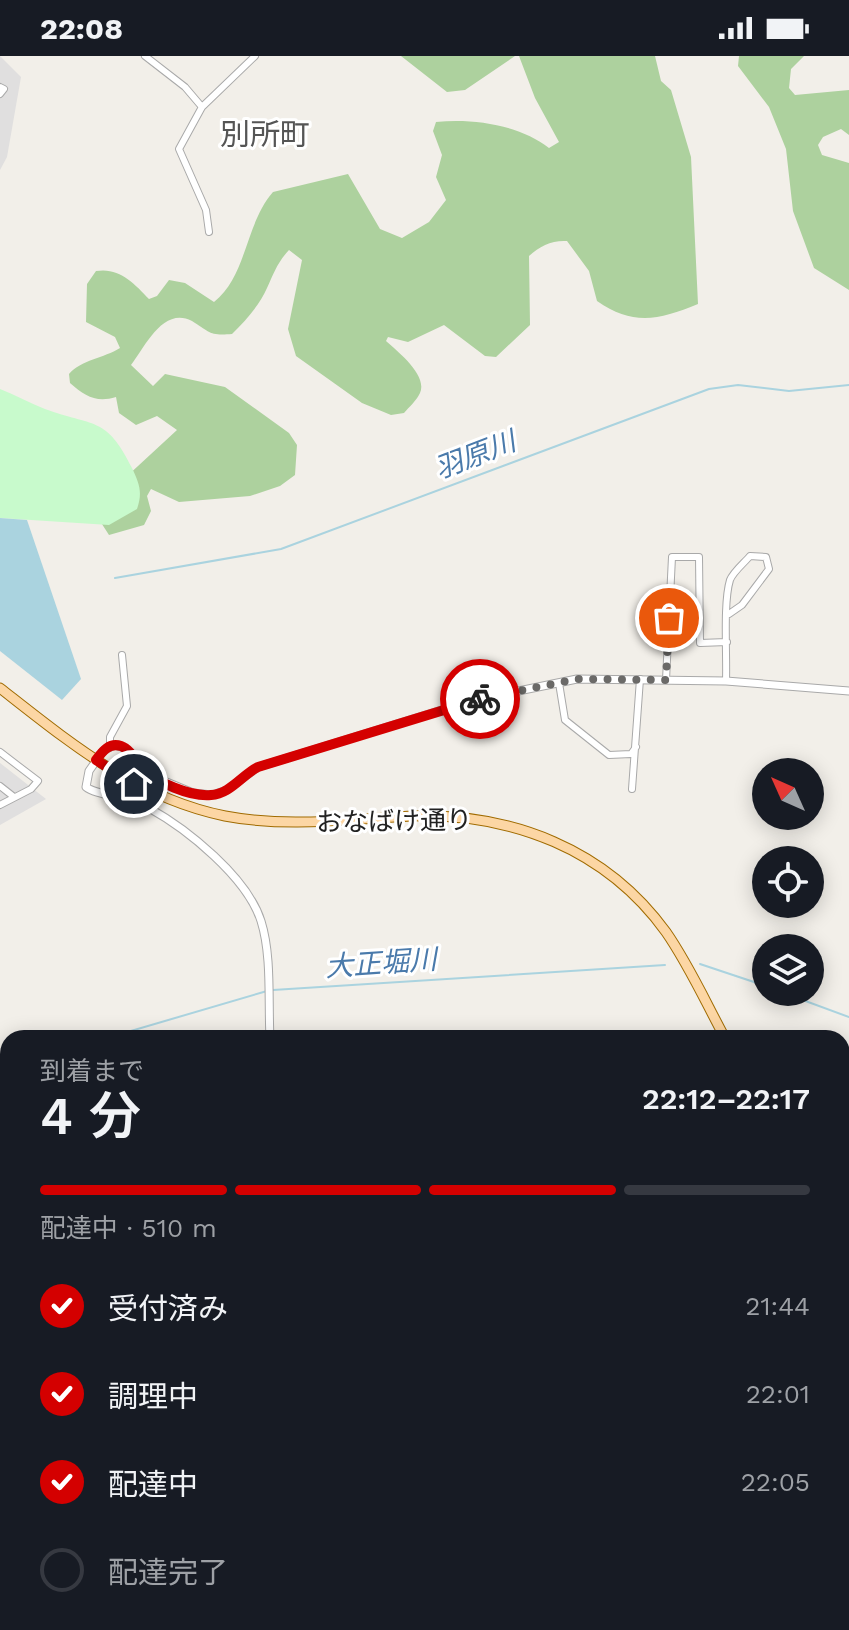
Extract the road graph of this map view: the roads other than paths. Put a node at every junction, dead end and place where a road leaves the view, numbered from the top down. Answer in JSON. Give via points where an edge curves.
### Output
{"nodes":[{"id":1,"x":145,"y":56,"type":"edge"},
{"id":2,"x":255,"y":56,"type":"edge"},
{"id":3,"x":0,"y":87,"type":"edge"},
{"id":4,"x":0,"y":94,"type":"edge"},
{"id":5,"x":202,"y":107,"type":"junction"},
{"id":6,"x":209,"y":232,"type":"dead end"},
{"id":7,"x":729,"y":614,"type":"junction"},
{"id":8,"x":727,"y":642,"type":"junction"},
{"id":9,"x":122,"y":655,"type":"dead end"},
{"id":10,"x":640,"y":679,"type":"junction"},
{"id":11,"x":666,"y":680,"type":"junction"},
{"id":12,"x":726,"y":681,"type":"junction"},
{"id":13,"x":559,"y":683,"type":"junction"},
{"id":14,"x":0,"y":688,"type":"edge"},
{"id":15,"x":849,"y":691,"type":"edge"},
{"id":16,"x":110,"y":746,"type":"junction"},
{"id":17,"x":636,"y":747,"type":"junction"},
{"id":18,"x":0,"y":752,"type":"edge"},
{"id":19,"x":96,"y":760,"type":"junction"},
{"id":20,"x":0,"y":786,"type":"edge"},
{"id":21,"x":632,"y":789,"type":"dead end"},
{"id":22,"x":14,"y":797,"type":"junction"},
{"id":23,"x":0,"y":805,"type":"edge"},
{"id":24,"x":269,"y":1030,"type":"edge"},
{"id":25,"x":721,"y":1030,"type":"edge"}],
"edges":[{"from":1,"to":5,"type":"street"},
{"from":2,"to":5,"type":"street"},
{"from":3,"to":4,"type":"street"},
{"from":5,"to":6,"type":"street","via":[[179,149],[206,210]]},
{"from":7,"to":7,"type":"street","via":[[769,569],[766,557],[750,556],[730,578]]},
{"from":7,"to":8,"type":"street"},
{"from":8,"to":11,"type":"street","via":[[700,643],[699,557],[672,557]]},
{"from":8,"to":12,"type":"street"},
{"from":9,"to":16,"type":"street","via":[[127,706]]},
{"from":10,"to":11,"type":"street"},
{"from":10,"to":13,"type":"street"},
{"from":10,"to":17,"type":"street"},
{"from":11,"to":12,"type":"street"},
{"from":12,"to":15,"type":"street"},
{"from":13,"to":16,"type":"street","via":[[474,700],[258,767],[212,795],[152,776],[125,748]]},
{"from":13,"to":17,"type":"street","via":[[565,720],[609,755],[631,754]]},
{"from":14,"to":19,"type":"main road","name":"おなばけ通り"},
{"from":16,"to":19,"type":"street"},
{"from":17,"to":21,"type":"street"},
{"from":18,"to":22,"type":"street","via":[[38,781]]},
{"from":19,"to":24,"type":"street","via":[[86,775],[89,791],[127,796],[173,822],[202,844],[236,883],[262,925]]},
{"from":19,"to":25,"type":"main road","name":"おなばけ通り","via":[[149,791],[226,816],[307,823],[473,817],[552,840],[610,873],[650,913]]},
{"from":20,"to":22,"type":"street"},
{"from":22,"to":23,"type":"street"}]}
